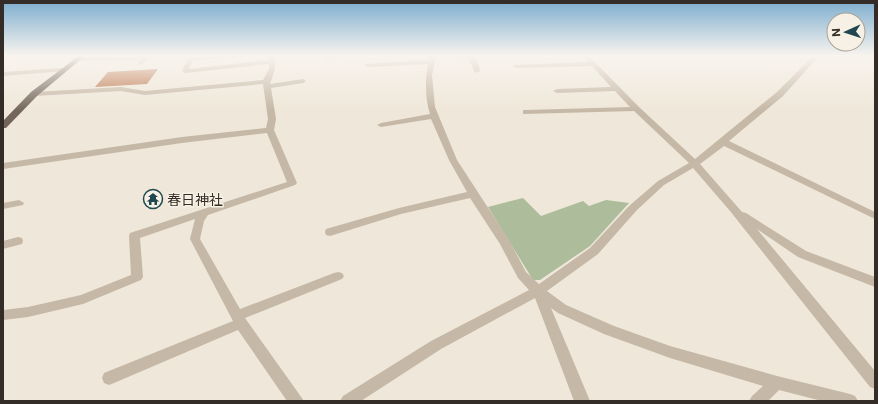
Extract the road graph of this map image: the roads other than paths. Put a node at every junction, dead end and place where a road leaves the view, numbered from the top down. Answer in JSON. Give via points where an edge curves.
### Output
{"nodes":[{"id":1,"x":58,"y":74,"type":"edge"},
{"id":2,"x":270,"y":74,"type":"edge"},
{"id":3,"x":429,"y":74,"type":"edge"},
{"id":4,"x":604,"y":74,"type":"edge"},
{"id":5,"x":799,"y":74,"type":"edge"},
{"id":6,"x":303,"y":81,"type":"dead end"},
{"id":7,"x":266,"y":84,"type":"junction"},
{"id":8,"x":617,"y":89,"type":"junction"},
{"id":9,"x":557,"y":90,"type":"dead end"},
{"id":10,"x":34,"y":94,"type":"junction"},
{"id":11,"x":636,"y":109,"type":"junction"},
{"id":12,"x":526,"y":112,"type":"dead end"},
{"id":13,"x":434,"y":116,"type":"junction"},
{"id":14,"x":380,"y":125,"type":"dead end"},
{"id":15,"x":3,"y":126,"type":"edge"},
{"id":16,"x":270,"y":130,"type":"junction"},
{"id":17,"x":723,"y":142,"type":"junction"},
{"id":18,"x":693,"y":163,"type":"junction"},
{"id":19,"x":3,"y":166,"type":"edge"},
{"id":20,"x":473,"y":194,"type":"junction"},
{"id":21,"x":20,"y":202,"type":"dead end"},
{"id":22,"x":3,"y":206,"type":"edge"},
{"id":23,"x":734,"y":210,"type":"junction"},
{"id":24,"x":204,"y":213,"type":"junction"},
{"id":25,"x":875,"y":216,"type":"edge"},
{"id":26,"x":330,"y":232,"type":"dead end"},
{"id":27,"x":18,"y":242,"type":"dead end"},
{"id":28,"x":3,"y":245,"type":"edge"},
{"id":29,"x":338,"y":276,"type":"dead end"},
{"id":30,"x":875,"y":282,"type":"edge"},
{"id":31,"x":538,"y":291,"type":"junction"},
{"id":32,"x":3,"y":315,"type":"edge"},
{"id":33,"x":239,"y":319,"type":"junction"},
{"id":34,"x":109,"y":378,"type":"dead end"},
{"id":35,"x":875,"y":382,"type":"edge"},
{"id":36,"x":777,"y":383,"type":"junction"},
{"id":37,"x":296,"y":401,"type":"edge"},
{"id":38,"x":348,"y":401,"type":"edge"},
{"id":39,"x":582,"y":401,"type":"edge"},
{"id":40,"x":757,"y":401,"type":"edge"},
{"id":41,"x":850,"y":401,"type":"edge"}],
"edges":[{"from":1,"to":10,"type":"main road"},
{"from":2,"to":7,"type":"street"},
{"from":3,"to":13,"type":"street","via":[[429,94]]},
{"from":4,"to":8,"type":"street"},
{"from":5,"to":17,"type":"street","via":[[780,94]]},
{"from":6,"to":7,"type":"street"},
{"from":7,"to":10,"type":"street","via":[[145,93],[121,89]]},
{"from":7,"to":16,"type":"street","via":[[272,119]]},
{"from":8,"to":9,"type":"street"},
{"from":8,"to":11,"type":"street"},
{"from":10,"to":15,"type":"main road"},
{"from":11,"to":12,"type":"street"},
{"from":11,"to":18,"type":"street"},
{"from":13,"to":14,"type":"street"},
{"from":13,"to":20,"type":"street","via":[[453,160]]},
{"from":16,"to":19,"type":"street"},
{"from":16,"to":24,"type":"street","via":[[292,183]]},
{"from":17,"to":18,"type":"street","via":[[704,158]]},
{"from":17,"to":25,"type":"street"},
{"from":18,"to":23,"type":"street"},
{"from":18,"to":31,"type":"street","via":[[661,183],[633,208],[594,251]]},
{"from":20,"to":26,"type":"street","via":[[400,211]]},
{"from":20,"to":31,"type":"street","via":[[522,275]]},
{"from":21,"to":22,"type":"street"},
{"from":23,"to":30,"type":"street","via":[[802,254]]},
{"from":23,"to":35,"type":"street"},
{"from":24,"to":32,"type":"street","via":[[134,236],[136,277],[83,299]]},
{"from":24,"to":33,"type":"street","via":[[199,221],[195,239]]},
{"from":27,"to":28,"type":"street"},
{"from":29,"to":33,"type":"street"},
{"from":31,"to":36,"type":"street","via":[[562,309],[609,330],[670,352]]},
{"from":31,"to":38,"type":"street","via":[[436,345]]},
{"from":31,"to":39,"type":"street"},
{"from":33,"to":34,"type":"street"},
{"from":33,"to":37,"type":"street"},
{"from":36,"to":40,"type":"street"},
{"from":36,"to":41,"type":"street"}]}
